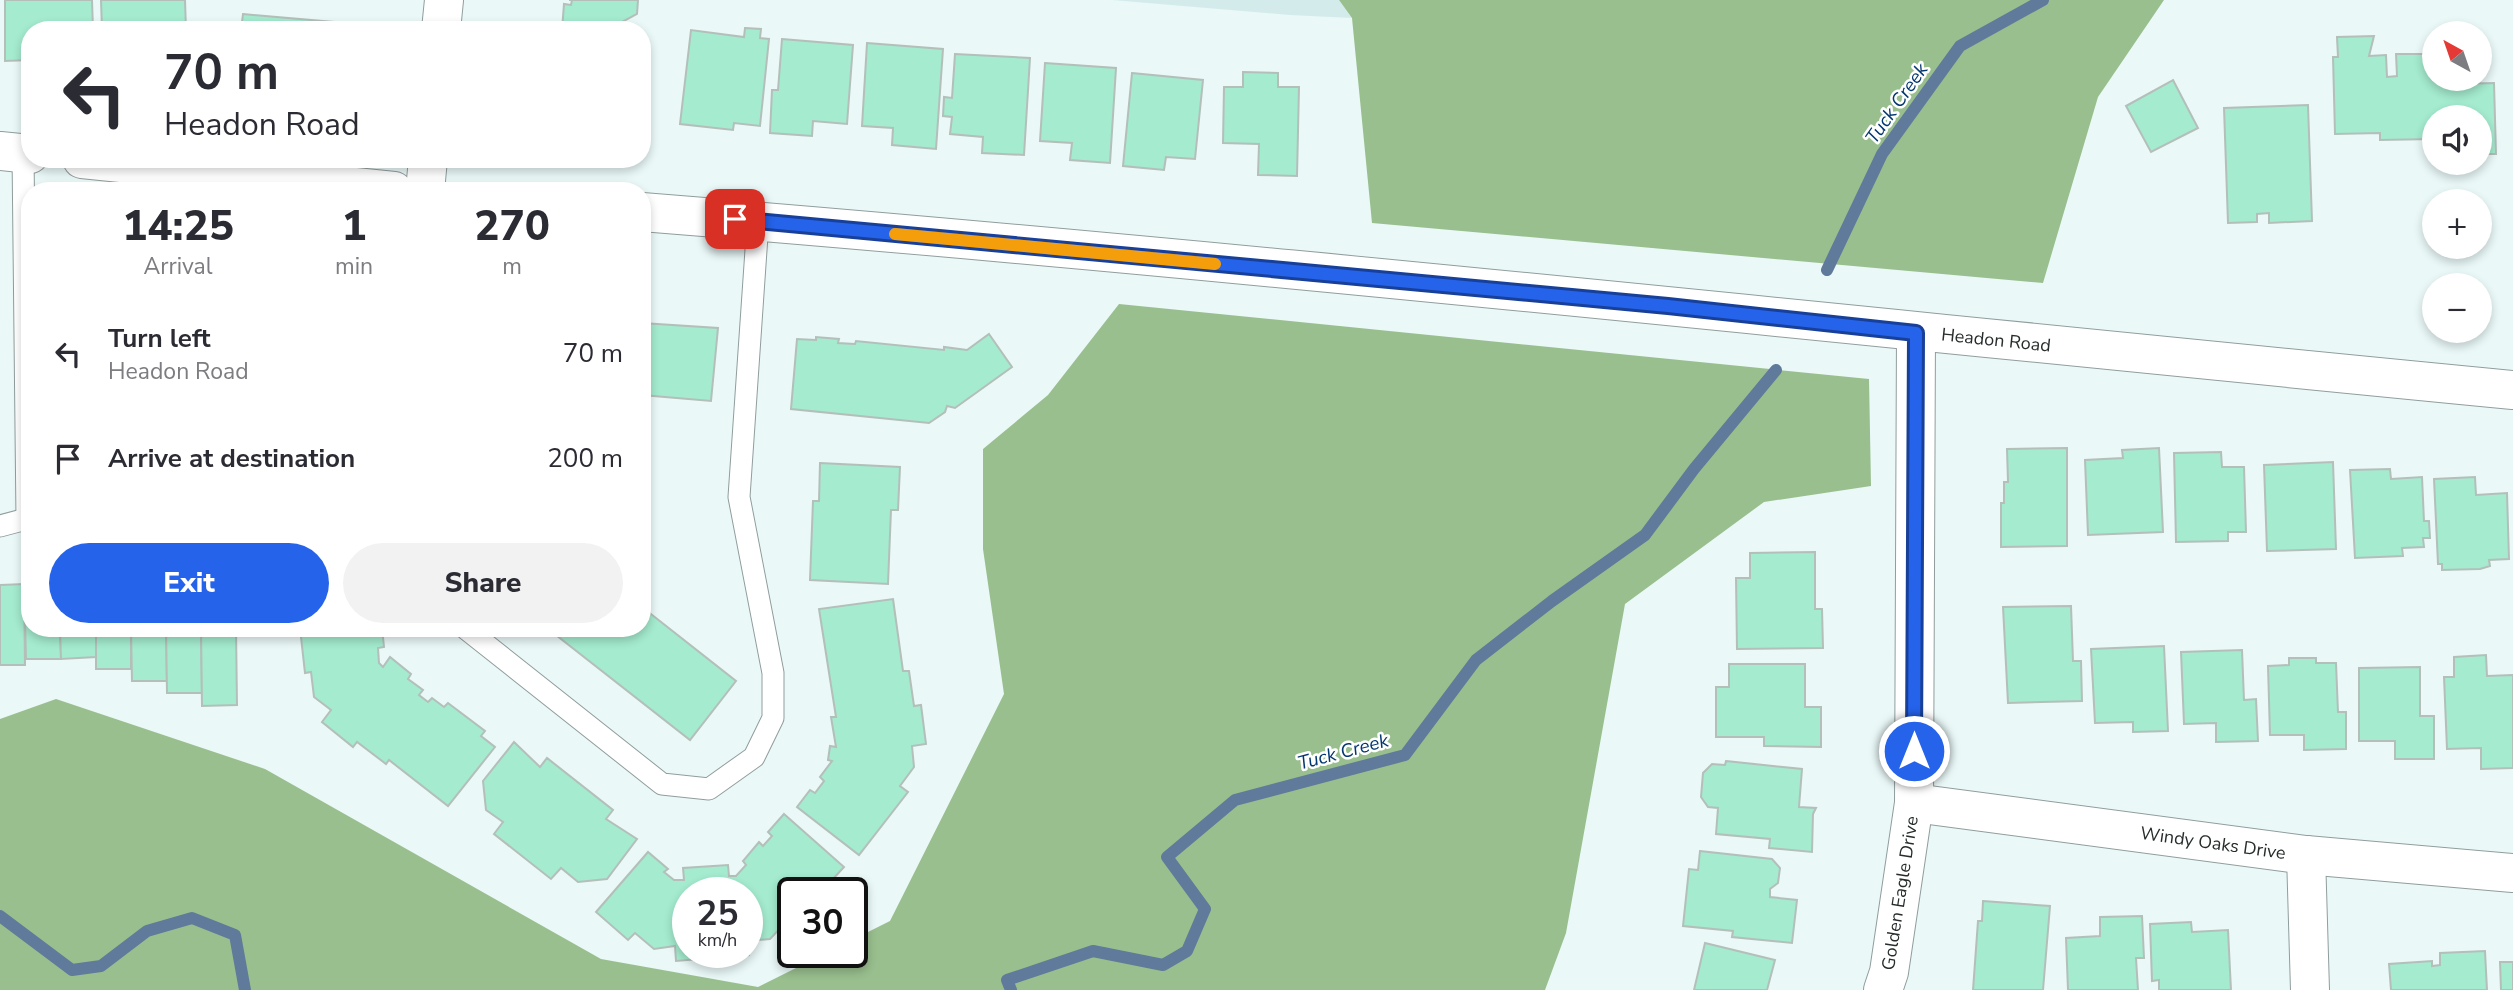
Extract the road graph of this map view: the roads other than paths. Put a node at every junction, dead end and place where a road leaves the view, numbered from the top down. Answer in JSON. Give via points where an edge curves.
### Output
{"nodes":[{"id":1,"x":444,"y":0,"type":"edge"},
{"id":2,"x":442,"y":21,"type":"edge"},
{"id":3,"x":18,"y":153,"type":"edge"},
{"id":4,"x":170,"y":168,"type":"edge"},
{"id":5,"x":306,"y":182,"type":"edge"},
{"id":6,"x":651,"y":213,"type":"edge"},
{"id":7,"x":758,"y":221,"type":"junction"},
{"id":8,"x":21,"y":263,"type":"edge"},
{"id":9,"x":1916,"y":333,"type":"junction"},
{"id":10,"x":2513,"y":390,"type":"edge"},
{"id":11,"x":21,"y":521,"type":"edge"},
{"id":12,"x":0,"y":526,"type":"edge"},
{"id":13,"x":476,"y":637,"type":"edge"},
{"id":14,"x":1914,"y":803,"type":"junction"},
{"id":15,"x":2306,"y":855,"type":"junction"},
{"id":16,"x":2513,"y":873,"type":"edge"},
{"id":17,"x":1883,"y":990,"type":"edge"},
{"id":18,"x":2310,"y":990,"type":"edge"}],
"edges":[{"from":1,"to":2,"type":"street"},
{"from":3,"to":8,"type":"lane"},
{"from":4,"to":5,"type":"street"},
{"from":6,"to":7,"type":"street","name":"Headon Road"},
{"from":7,"to":9,"type":"street","name":"Headon Road","via":[[1654,304]]},
{"from":7,"to":13,"type":"lane","via":[[739,497],[773,673],[773,718],[754,757],[709,789],[662,785]]},
{"from":9,"to":10,"type":"street","name":"Headon Road"},
{"from":9,"to":14,"type":"street","name":"Golden Eagle Drive"},
{"from":11,"to":12,"type":"lane"},
{"from":14,"to":15,"type":"street","name":"Windy Oaks Drive"},
{"from":14,"to":17,"type":"street","name":"Golden Eagle Drive"},
{"from":15,"to":16,"type":"street","name":"Windy Oaks Drive"},
{"from":15,"to":18,"type":"street"}]}
